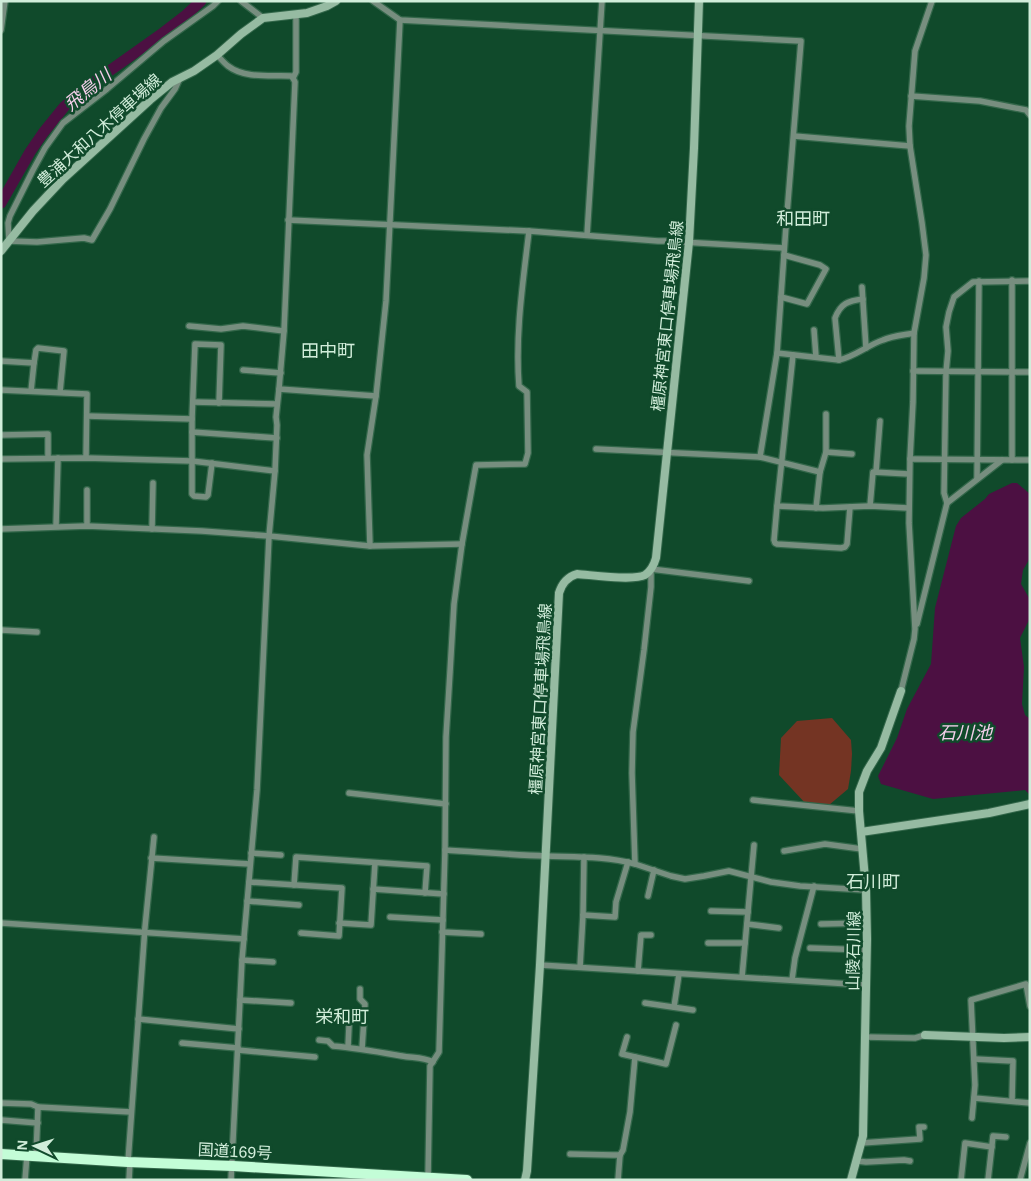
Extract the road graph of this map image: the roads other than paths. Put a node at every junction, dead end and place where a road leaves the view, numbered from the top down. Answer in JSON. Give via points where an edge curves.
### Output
{"nodes":[{"id":1,"x":4,"y":1,"type":"edge"},
{"id":2,"x":218,"y":1,"type":"edge"},
{"id":3,"x":242,"y":1,"type":"edge"},
{"id":4,"x":336,"y":1,"type":"edge"},
{"id":5,"x":373,"y":1,"type":"edge"},
{"id":6,"x":602,"y":1,"type":"edge"},
{"id":7,"x":699,"y":1,"type":"edge"},
{"id":8,"x":932,"y":1,"type":"edge"},
{"id":9,"x":296,"y":15,"type":"junction"},
{"id":10,"x":263,"y":18,"type":"junction"},
{"id":11,"x":400,"y":20,"type":"junction"},
{"id":12,"x":1,"y":30,"type":"edge"},
{"id":13,"x":601,"y":31,"type":"junction"},
{"id":14,"x":698,"y":36,"type":"junction"},
{"id":15,"x":217,"y":55,"type":"junction"},
{"id":16,"x":180,"y":78,"type":"junction"},
{"id":17,"x":293,"y":78,"type":"junction"},
{"id":18,"x":911,"y":96,"type":"junction"},
{"id":19,"x":1030,"y":115,"type":"edge"},
{"id":20,"x":794,"y":136,"type":"junction"},
{"id":21,"x":910,"y":146,"type":"junction"},
{"id":22,"x":288,"y":220,"type":"junction"},
{"id":23,"x":390,"y":224,"type":"junction"},
{"id":24,"x":528,"y":231,"type":"junction"},
{"id":25,"x":587,"y":235,"type":"junction"},
{"id":26,"x":689,"y":242,"type":"junction"},
{"id":27,"x":4,"y":245,"type":"edge"},
{"id":28,"x":784,"y":252,"type":"junction"},
{"id":29,"x":1012,"y":280,"type":"junction"},
{"id":30,"x":979,"y":281,"type":"junction"},
{"id":31,"x":1030,"y":281,"type":"edge"},
{"id":32,"x":862,"y":287,"type":"dead end"},
{"id":33,"x":781,"y":297,"type":"junction"},
{"id":34,"x":863,"y":299,"type":"junction"},
{"id":35,"x":189,"y":326,"type":"dead end"},
{"id":36,"x":814,"y":330,"type":"dead end"},
{"id":37,"x":284,"y":331,"type":"junction"},
{"id":38,"x":914,"y":333,"type":"junction"},
{"id":39,"x":866,"y":348,"type":"junction"},
{"id":40,"x":777,"y":353,"type":"junction"},
{"id":41,"x":793,"y":355,"type":"junction"},
{"id":42,"x":816,"y":357,"type":"junction"},
{"id":43,"x":839,"y":360,"type":"junction"},
{"id":44,"x":1,"y":361,"type":"edge"},
{"id":45,"x":34,"y":363,"type":"junction"},
{"id":46,"x":243,"y":370,"type":"dead end"},
{"id":47,"x":913,"y":371,"type":"junction"},
{"id":48,"x":978,"y":371,"type":"junction"},
{"id":49,"x":946,"y":372,"type":"junction"},
{"id":50,"x":1012,"y":372,"type":"junction"},
{"id":51,"x":1030,"y":372,"type":"edge"},
{"id":52,"x":280,"y":373,"type":"junction"},
{"id":53,"x":279,"y":389,"type":"junction"},
{"id":54,"x":1,"y":390,"type":"edge"},
{"id":55,"x":32,"y":391,"type":"junction"},
{"id":56,"x":60,"y":392,"type":"junction"},
{"id":57,"x":376,"y":396,"type":"junction"},
{"id":58,"x":192,"y":402,"type":"junction"},
{"id":59,"x":219,"y":402,"type":"junction"},
{"id":60,"x":276,"y":404,"type":"junction"},
{"id":61,"x":826,"y":414,"type":"dead end"},
{"id":62,"x":87,"y":416,"type":"junction"},
{"id":63,"x":192,"y":419,"type":"junction"},
{"id":64,"x":880,"y":421,"type":"dead end"},
{"id":65,"x":192,"y":432,"type":"junction"},
{"id":66,"x":1,"y":435,"type":"edge"},
{"id":67,"x":277,"y":438,"type":"junction"},
{"id":68,"x":596,"y":448,"type":"dead end"},
{"id":69,"x":826,"y":452,"type":"junction"},
{"id":70,"x":667,"y":453,"type":"junction"},
{"id":71,"x":852,"y":454,"type":"dead end"},
{"id":72,"x":760,"y":457,"type":"junction"},
{"id":73,"x":48,"y":458,"type":"junction"},
{"id":74,"x":58,"y":458,"type":"junction"},
{"id":75,"x":86,"y":458,"type":"junction"},
{"id":76,"x":1,"y":459,"type":"edge"},
{"id":77,"x":910,"y":459,"type":"junction"},
{"id":78,"x":945,"y":459,"type":"junction"},
{"id":79,"x":978,"y":460,"type":"junction"},
{"id":80,"x":1002,"y":460,"type":"junction"},
{"id":81,"x":1012,"y":460,"type":"junction"},
{"id":82,"x":1030,"y":460,"type":"edge"},
{"id":83,"x":192,"y":461,"type":"junction"},
{"id":84,"x":781,"y":462,"type":"junction"},
{"id":85,"x":212,"y":463,"type":"junction"},
{"id":86,"x":275,"y":470,"type":"junction"},
{"id":87,"x":820,"y":472,"type":"junction"},
{"id":88,"x":876,"y":472,"type":"junction"},
{"id":89,"x":909,"y":474,"type":"junction"},
{"id":90,"x":977,"y":479,"type":"junction"},
{"id":91,"x":153,"y":482,"type":"dead end"},
{"id":92,"x":87,"y":490,"type":"dead end"},
{"id":93,"x":947,"y":503,"type":"junction"},
{"id":94,"x":777,"y":506,"type":"junction"},
{"id":95,"x":870,"y":506,"type":"junction"},
{"id":96,"x":850,"y":507,"type":"junction"},
{"id":97,"x":816,"y":508,"type":"junction"},
{"id":98,"x":908,"y":508,"type":"junction"},
{"id":99,"x":56,"y":526,"type":"junction"},
{"id":100,"x":87,"y":526,"type":"junction"},
{"id":101,"x":1,"y":529,"type":"edge"},
{"id":102,"x":152,"y":529,"type":"junction"},
{"id":103,"x":269,"y":536,"type":"junction"},
{"id":104,"x":462,"y":544,"type":"junction"},
{"id":105,"x":370,"y":546,"type":"junction"},
{"id":106,"x":651,"y":569,"type":"junction"},
{"id":107,"x":749,"y":581,"type":"dead end"},
{"id":108,"x":915,"y":629,"type":"junction"},
{"id":109,"x":1,"y":630,"type":"edge"},
{"id":110,"x":37,"y":632,"type":"dead end"},
{"id":111,"x":902,"y":691,"type":"joint"},
{"id":112,"x":349,"y":793,"type":"dead end"},
{"id":113,"x":753,"y":800,"type":"dead end"},
{"id":114,"x":446,"y":804,"type":"junction"},
{"id":115,"x":1030,"y":804,"type":"edge"},
{"id":116,"x":859,"y":811,"type":"junction"},
{"id":117,"x":861,"y":832,"type":"junction"},
{"id":118,"x":154,"y":838,"type":"dead end"},
{"id":119,"x":754,"y":845,"type":"dead end"},
{"id":120,"x":862,"y":849,"type":"junction"},
{"id":121,"x":446,"y":850,"type":"junction"},
{"id":122,"x":784,"y":852,"type":"dead end"},
{"id":123,"x":251,"y":853,"type":"junction"},
{"id":124,"x":281,"y":855,"type":"dead end"},
{"id":125,"x":546,"y":856,"type":"junction"},
{"id":126,"x":584,"y":857,"type":"junction"},
{"id":127,"x":151,"y":858,"type":"junction"},
{"id":128,"x":375,"y":863,"type":"junction"},
{"id":129,"x":632,"y":863,"type":"junction"},
{"id":130,"x":250,"y":864,"type":"junction"},
{"id":131,"x":654,"y":870,"type":"junction"},
{"id":132,"x":752,"y":877,"type":"junction"},
{"id":133,"x":249,"y":882,"type":"junction"},
{"id":134,"x":294,"y":885,"type":"junction"},
{"id":135,"x":814,"y":886,"type":"junction"},
{"id":136,"x":373,"y":889,"type":"junction"},
{"id":137,"x":866,"y":890,"type":"junction"},
{"id":138,"x":425,"y":893,"type":"junction"},
{"id":139,"x":444,"y":894,"type":"junction"},
{"id":140,"x":648,"y":896,"type":"dead end"},
{"id":141,"x":247,"y":901,"type":"junction"},
{"id":142,"x":299,"y":906,"type":"dead end"},
{"id":143,"x":712,"y":910,"type":"dead end"},
{"id":144,"x":748,"y":912,"type":"junction"},
{"id":145,"x":583,"y":915,"type":"junction"},
{"id":146,"x":390,"y":917,"type":"dead end"},
{"id":147,"x":443,"y":920,"type":"junction"},
{"id":148,"x":1,"y":923,"type":"edge"},
{"id":149,"x":339,"y":923,"type":"junction"},
{"id":150,"x":868,"y":923,"type":"junction"},
{"id":151,"x":747,"y":924,"type":"junction"},
{"id":152,"x":821,"y":924,"type":"dead end"},
{"id":153,"x":779,"y":928,"type":"dead end"},
{"id":154,"x":442,"y":932,"type":"junction"},
{"id":155,"x":145,"y":933,"type":"junction"},
{"id":156,"x":301,"y":933,"type":"dead end"},
{"id":157,"x":481,"y":934,"type":"dead end"},
{"id":158,"x":651,"y":935,"type":"dead end"},
{"id":159,"x":244,"y":939,"type":"junction"},
{"id":160,"x":708,"y":943,"type":"dead end"},
{"id":161,"x":745,"y":943,"type":"junction"},
{"id":162,"x":810,"y":948,"type":"dead end"},
{"id":163,"x":867,"y":950,"type":"junction"},
{"id":164,"x":242,"y":960,"type":"junction"},
{"id":165,"x":274,"y":962,"type":"dead end"},
{"id":166,"x":540,"y":965,"type":"junction"},
{"id":167,"x":580,"y":967,"type":"junction"},
{"id":168,"x":638,"y":971,"type":"junction"},
{"id":169,"x":679,"y":974,"type":"junction"},
{"id":170,"x":742,"y":978,"type":"junction"},
{"id":171,"x":792,"y":980,"type":"junction"},
{"id":172,"x":866,"y":985,"type":"junction"},
{"id":173,"x":360,"y":989,"type":"dead end"},
{"id":174,"x":240,"y":1000,"type":"junction"},
{"id":175,"x":291,"y":1003,"type":"dead end"},
{"id":176,"x":645,"y":1003,"type":"dead end"},
{"id":177,"x":1030,"y":1006,"type":"edge"},
{"id":178,"x":674,"y":1007,"type":"junction"},
{"id":179,"x":692,"y":1010,"type":"dead end"},
{"id":180,"x":138,"y":1020,"type":"junction"},
{"id":181,"x":676,"y":1025,"type":"dead end"},
{"id":182,"x":349,"y":1026,"type":"dead end"},
{"id":183,"x":239,"y":1029,"type":"junction"},
{"id":184,"x":925,"y":1035,"type":"joint"},
{"id":185,"x":973,"y":1036,"type":"junction"},
{"id":186,"x":627,"y":1037,"type":"dead end"},
{"id":187,"x":865,"y":1037,"type":"junction"},
{"id":188,"x":1030,"y":1037,"type":"edge"},
{"id":189,"x":319,"y":1040,"type":"dead end"},
{"id":190,"x":182,"y":1043,"type":"dead end"},
{"id":191,"x":348,"y":1047,"type":"junction"},
{"id":192,"x":362,"y":1048,"type":"junction"},
{"id":193,"x":238,"y":1049,"type":"junction"},
{"id":194,"x":635,"y":1057,"type":"junction"},
{"id":195,"x":316,"y":1058,"type":"dead end"},
{"id":196,"x":974,"y":1060,"type":"junction"},
{"id":197,"x":433,"y":1062,"type":"junction"},
{"id":198,"x":974,"y":1098,"type":"junction"},
{"id":199,"x":1012,"y":1101,"type":"junction"},
{"id":200,"x":1,"y":1103,"type":"edge"},
{"id":201,"x":1030,"y":1103,"type":"edge"},
{"id":202,"x":38,"y":1107,"type":"junction"},
{"id":203,"x":131,"y":1112,"type":"junction"},
{"id":204,"x":972,"y":1118,"type":"dead end"},
{"id":205,"x":1,"y":1120,"type":"edge"},
{"id":206,"x":38,"y":1122,"type":"junction"},
{"id":207,"x":924,"y":1127,"type":"dead end"},
{"id":208,"x":1006,"y":1137,"type":"dead end"},
{"id":209,"x":861,"y":1143,"type":"junction"},
{"id":210,"x":1030,"y":1143,"type":"edge"},
{"id":211,"x":992,"y":1147,"type":"junction"},
{"id":212,"x":1,"y":1154,"type":"edge"},
{"id":213,"x":570,"y":1154,"type":"dead end"},
{"id":214,"x":31,"y":1155,"type":"junction"},
{"id":215,"x":620,"y":1155,"type":"junction"},
{"id":216,"x":857,"y":1161,"type":"junction"},
{"id":217,"x":910,"y":1161,"type":"dead end"},
{"id":218,"x":129,"y":1162,"type":"junction"},
{"id":219,"x":232,"y":1166,"type":"junction"},
{"id":220,"x":325,"y":1176,"type":"edge"},
{"id":221,"x":425,"y":1178,"type":"edge"},
{"id":222,"x":25,"y":1180,"type":"edge"},
{"id":223,"x":129,"y":1180,"type":"edge"},
{"id":224,"x":231,"y":1180,"type":"edge"},
{"id":225,"x":467,"y":1180,"type":"edge"},
{"id":226,"x":525,"y":1180,"type":"edge"},
{"id":227,"x":618,"y":1180,"type":"edge"},
{"id":228,"x":851,"y":1180,"type":"edge"},
{"id":229,"x":961,"y":1180,"type":"edge"},
{"id":230,"x":988,"y":1180,"type":"edge"},
{"id":231,"x":1020,"y":1180,"type":"edge"}],
"edges":[{"from":1,"to":12,"type":"street"},
{"from":2,"to":27,"type":"street","via":[[63,123],[41,155],[10,216]]},
{"from":3,"to":10,"type":"street"},
{"from":4,"to":9,"type":"main road"},
{"from":5,"to":11,"type":"street"},
{"from":6,"to":13,"type":"street"},
{"from":7,"to":14,"type":"main road","name":"橿原神宮東口停車場飛鳥線"},
{"from":8,"to":18,"type":"street","via":[[915,51]]},
{"from":9,"to":10,"type":"main road"},
{"from":9,"to":17,"type":"street","via":[[296,72]]},
{"from":10,"to":15,"type":"main road","name":"豊浦大和八木停車場線"},
{"from":11,"to":13,"type":"street"},
{"from":11,"to":23,"type":"street"},
{"from":13,"to":14,"type":"street"},
{"from":13,"to":25,"type":"street"},
{"from":14,"to":20,"type":"street","via":[[801,42]]},
{"from":14,"to":26,"type":"main road","name":"橿原神宮東口停車場飛鳥線"},
{"from":15,"to":16,"type":"main road","name":"豊浦大和八木停車場線"},
{"from":15,"to":17,"type":"street","via":[[228,66],[247,74]]},
{"from":16,"to":27,"type":"main road","name":"豊浦大和八木停車場線","via":[[150,100],[63,179]]},
{"from":16,"to":27,"type":"street","via":[[144,139],[92,240]]},
{"from":17,"to":22,"type":"street"},
{"from":18,"to":19,"type":"street","via":[[980,101],[1026,110]]},
{"from":18,"to":21,"type":"street"},
{"from":20,"to":21,"type":"street"},
{"from":20,"to":28,"type":"street"},
{"from":21,"to":38,"type":"street","via":[[926,255]]},
{"from":22,"to":23,"type":"street"},
{"from":22,"to":37,"type":"street"},
{"from":23,"to":24,"type":"street"},
{"from":23,"to":57,"type":"street"},
{"from":24,"to":25,"type":"street"},
{"from":24,"to":104,"type":"street","via":[[518,336],[519,386],[527,392],[528,453],[525,464],[476,466]]},
{"from":25,"to":26,"type":"street"},
{"from":26,"to":28,"type":"street"},
{"from":26,"to":70,"type":"main road","name":"橿原神宮東口停車場飛鳥線"},
{"from":28,"to":33,"type":"street"},
{"from":28,"to":33,"type":"street","via":[[826,270],[807,304]]},
{"from":29,"to":30,"type":"street"},
{"from":29,"to":31,"type":"street"},
{"from":29,"to":50,"type":"street"},
{"from":30,"to":48,"type":"street"},
{"from":30,"to":49,"type":"street","via":[[954,297],[946,327]]},
{"from":32,"to":34,"type":"street"},
{"from":33,"to":40,"type":"street"},
{"from":34,"to":39,"type":"street"},
{"from":34,"to":43,"type":"street","via":[[844,304],[835,318]]},
{"from":35,"to":37,"type":"street","via":[[221,329],[243,326]]},
{"from":36,"to":42,"type":"street"},
{"from":37,"to":52,"type":"street"},
{"from":38,"to":39,"type":"street","via":[[884,339]]},
{"from":38,"to":47,"type":"street"},
{"from":39,"to":43,"type":"street"},
{"from":40,"to":41,"type":"street"},
{"from":40,"to":72,"type":"street"},
{"from":41,"to":42,"type":"street"},
{"from":41,"to":84,"type":"street"},
{"from":42,"to":43,"type":"street"},
{"from":44,"to":45,"type":"street"},
{"from":45,"to":55,"type":"street"},
{"from":45,"to":56,"type":"street","via":[[38,348],[64,350]]},
{"from":46,"to":52,"type":"street"},
{"from":47,"to":49,"type":"street"},
{"from":47,"to":77,"type":"street"},
{"from":48,"to":49,"type":"street"},
{"from":48,"to":50,"type":"street"},
{"from":48,"to":79,"type":"street"},
{"from":49,"to":78,"type":"street"},
{"from":50,"to":51,"type":"street"},
{"from":50,"to":81,"type":"street"},
{"from":52,"to":53,"type":"street"},
{"from":53,"to":57,"type":"street"},
{"from":53,"to":60,"type":"street"},
{"from":54,"to":55,"type":"street"},
{"from":55,"to":56,"type":"street"},
{"from":56,"to":62,"type":"street","via":[[87,394]]},
{"from":57,"to":105,"type":"street","via":[[368,455]]},
{"from":58,"to":59,"type":"street"},
{"from":58,"to":59,"type":"street","via":[[195,344],[221,345]]},
{"from":58,"to":63,"type":"street"},
{"from":59,"to":60,"type":"street"},
{"from":60,"to":67,"type":"street"},
{"from":61,"to":69,"type":"street"},
{"from":62,"to":63,"type":"street"},
{"from":62,"to":75,"type":"street"},
{"from":63,"to":65,"type":"street"},
{"from":64,"to":88,"type":"street"},
{"from":65,"to":67,"type":"street"},
{"from":65,"to":83,"type":"street"},
{"from":66,"to":73,"type":"street","via":[[48,434]]},
{"from":67,"to":86,"type":"street"},
{"from":68,"to":70,"type":"street"},
{"from":69,"to":71,"type":"street"},
{"from":69,"to":87,"type":"street"},
{"from":70,"to":72,"type":"street"},
{"from":70,"to":106,"type":"main road","name":"橿原神宮東口停車場飛鳥線","via":[[656,558]]},
{"from":72,"to":84,"type":"street"},
{"from":73,"to":74,"type":"street"},
{"from":73,"to":76,"type":"street"},
{"from":74,"to":75,"type":"street"},
{"from":74,"to":99,"type":"street"},
{"from":75,"to":83,"type":"street"},
{"from":77,"to":78,"type":"street"},
{"from":77,"to":89,"type":"street"},
{"from":78,"to":79,"type":"street"},
{"from":78,"to":93,"type":"street","via":[[944,493]]},
{"from":79,"to":80,"type":"street"},
{"from":79,"to":90,"type":"street"},
{"from":80,"to":81,"type":"street"},
{"from":80,"to":90,"type":"street"},
{"from":81,"to":82,"type":"street"},
{"from":83,"to":85,"type":"street"},
{"from":83,"to":85,"type":"street","via":[[194,496],[208,495]]},
{"from":84,"to":87,"type":"street"},
{"from":84,"to":94,"type":"street"},
{"from":85,"to":86,"type":"street"},
{"from":86,"to":103,"type":"street"},
{"from":87,"to":97,"type":"street"},
{"from":88,"to":89,"type":"street"},
{"from":88,"to":95,"type":"street","via":[[873,472]]},
{"from":89,"to":98,"type":"street"},
{"from":90,"to":93,"type":"street"},
{"from":91,"to":102,"type":"street"},
{"from":92,"to":100,"type":"street"},
{"from":93,"to":108,"type":"street"},
{"from":94,"to":96,"type":"street","via":[[775,543],[841,548],[847,544]]},
{"from":94,"to":97,"type":"street"},
{"from":95,"to":96,"type":"street"},
{"from":95,"to":98,"type":"street"},
{"from":96,"to":97,"type":"street"},
{"from":98,"to":108,"type":"street"},
{"from":99,"to":100,"type":"street"},
{"from":99,"to":101,"type":"street"},
{"from":100,"to":102,"type":"street"},
{"from":102,"to":103,"type":"street"},
{"from":103,"to":105,"type":"street"},
{"from":103,"to":123,"type":"street"},
{"from":104,"to":105,"type":"street"},
{"from":104,"to":114,"type":"street","via":[[454,604],[446,738]]},
{"from":106,"to":107,"type":"street"},
{"from":106,"to":125,"type":"main road","name":"橿原神宮東口停車場飛鳥線","via":[[643,576],[632,578],[577,574],[566,580],[560,589]]},
{"from":106,"to":129,"type":"street","via":[[633,732]]},
{"from":108,"to":111,"type":"street"},
{"from":109,"to":110,"type":"street"},
{"from":111,"to":116,"type":"main road","name":"山陵石川線","via":[[859,792]]},
{"from":112,"to":114,"type":"street"},
{"from":113,"to":116,"type":"street"},
{"from":114,"to":121,"type":"street"},
{"from":115,"to":117,"type":"main road"},
{"from":116,"to":117,"type":"main road","name":"山陵石川線"},
{"from":117,"to":120,"type":"main road","name":"山陵石川線"},
{"from":118,"to":127,"type":"street"},
{"from":119,"to":132,"type":"street"},
{"from":120,"to":122,"type":"street","via":[[825,844]]},
{"from":120,"to":137,"type":"main road","name":"山陵石川線"},
{"from":121,"to":125,"type":"street"},
{"from":121,"to":139,"type":"street"},
{"from":123,"to":124,"type":"street"},
{"from":123,"to":130,"type":"street"},
{"from":125,"to":126,"type":"street"},
{"from":125,"to":166,"type":"main road","name":"橿原神宮東口停車場飛鳥線"},
{"from":126,"to":129,"type":"street"},
{"from":126,"to":145,"type":"street"},
{"from":127,"to":130,"type":"street"},
{"from":127,"to":155,"type":"street"},
{"from":128,"to":134,"type":"street","via":[[296,857]]},
{"from":128,"to":136,"type":"street"},
{"from":128,"to":138,"type":"street","via":[[427,866]]},
{"from":129,"to":131,"type":"street"},
{"from":129,"to":145,"type":"street","via":[[616,902],[615,917]]},
{"from":130,"to":133,"type":"street"},
{"from":131,"to":132,"type":"street","via":[[684,879],[729,871]]},
{"from":131,"to":140,"type":"street"},
{"from":132,"to":135,"type":"street"},
{"from":132,"to":144,"type":"street"},
{"from":133,"to":134,"type":"street"},
{"from":133,"to":141,"type":"street"},
{"from":134,"to":149,"type":"street","via":[[342,888]]},
{"from":135,"to":137,"type":"street"},
{"from":135,"to":171,"type":"street"},
{"from":136,"to":138,"type":"street"},
{"from":136,"to":149,"type":"street","via":[[370,926]]},
{"from":137,"to":150,"type":"main road","name":"山陵石川線"},
{"from":138,"to":139,"type":"street"},
{"from":139,"to":147,"type":"street"},
{"from":141,"to":142,"type":"street"},
{"from":141,"to":159,"type":"street"},
{"from":143,"to":144,"type":"street"},
{"from":144,"to":151,"type":"street"},
{"from":145,"to":167,"type":"street"},
{"from":146,"to":147,"type":"street"},
{"from":147,"to":154,"type":"street"},
{"from":148,"to":155,"type":"street"},
{"from":149,"to":156,"type":"street","via":[[338,936]]},
{"from":150,"to":152,"type":"street"},
{"from":150,"to":163,"type":"main road","name":"山陵石川線"},
{"from":151,"to":153,"type":"street"},
{"from":151,"to":161,"type":"street"},
{"from":154,"to":157,"type":"street"},
{"from":154,"to":197,"type":"street","via":[[439,1052]]},
{"from":155,"to":159,"type":"street"},
{"from":155,"to":180,"type":"street"},
{"from":158,"to":168,"type":"street","via":[[640,935]]},
{"from":159,"to":164,"type":"street"},
{"from":160,"to":161,"type":"street"},
{"from":161,"to":170,"type":"street"},
{"from":162,"to":163,"type":"street"},
{"from":163,"to":172,"type":"main road","name":"山陵石川線"},
{"from":164,"to":165,"type":"street"},
{"from":164,"to":174,"type":"street"},
{"from":166,"to":167,"type":"street"},
{"from":166,"to":226,"type":"main road","name":"橿原神宮東口停車場飛鳥線"},
{"from":167,"to":168,"type":"street"},
{"from":168,"to":169,"type":"street"},
{"from":169,"to":170,"type":"street"},
{"from":169,"to":178,"type":"street"},
{"from":170,"to":171,"type":"street"},
{"from":171,"to":172,"type":"street"},
{"from":172,"to":187,"type":"main road","name":"山陵石川線"},
{"from":173,"to":192,"type":"street","via":[[360,999],[365,1004]]},
{"from":174,"to":175,"type":"street"},
{"from":174,"to":183,"type":"street"},
{"from":176,"to":178,"type":"street"},
{"from":177,"to":185,"type":"street","via":[[1026,984],[971,1000]]},
{"from":178,"to":179,"type":"street"},
{"from":180,"to":183,"type":"street"},
{"from":180,"to":203,"type":"street"},
{"from":181,"to":194,"type":"street","via":[[666,1064]]},
{"from":182,"to":191,"type":"street"},
{"from":183,"to":193,"type":"street"},
{"from":184,"to":185,"type":"main road"},
{"from":184,"to":187,"type":"street","via":[[915,1038]]},
{"from":185,"to":188,"type":"main road"},
{"from":185,"to":196,"type":"street"},
{"from":186,"to":194,"type":"street","via":[[622,1054]]},
{"from":187,"to":209,"type":"main road","name":"山陵石川線"},
{"from":189,"to":191,"type":"street","via":[[328,1041],[333,1046]]},
{"from":190,"to":193,"type":"street"},
{"from":191,"to":192,"type":"street"},
{"from":192,"to":197,"type":"street"},
{"from":193,"to":195,"type":"street"},
{"from":193,"to":219,"type":"street"},
{"from":194,"to":215,"type":"street","via":[[630,1112]]},
{"from":196,"to":198,"type":"street"},
{"from":196,"to":199,"type":"street","via":[[1013,1061]]},
{"from":197,"to":221,"type":"street","via":[[430,1066]]},
{"from":198,"to":199,"type":"street"},
{"from":198,"to":204,"type":"street"},
{"from":199,"to":201,"type":"street"},
{"from":200,"to":202,"type":"street"},
{"from":202,"to":203,"type":"street"},
{"from":202,"to":206,"type":"street"},
{"from":203,"to":218,"type":"street"},
{"from":205,"to":206,"type":"street"},
{"from":206,"to":214,"type":"street"},
{"from":207,"to":209,"type":"street","via":[[919,1127],[920,1139]]},
{"from":208,"to":211,"type":"street","via":[[993,1136]]},
{"from":209,"to":216,"type":"main road","name":"山陵石川線"},
{"from":210,"to":231,"type":"street"},
{"from":211,"to":229,"type":"street","via":[[965,1144]]},
{"from":211,"to":230,"type":"street"},
{"from":212,"to":214,"type":"highway","name":"国道169号"},
{"from":213,"to":215,"type":"street"},
{"from":214,"to":218,"type":"highway","name":"国道169号"},
{"from":214,"to":222,"type":"street"},
{"from":215,"to":227,"type":"street"},
{"from":216,"to":217,"type":"street"},
{"from":216,"to":228,"type":"main road","name":"山陵石川線"},
{"from":218,"to":219,"type":"highway","name":"国道169号"},
{"from":218,"to":223,"type":"street"},
{"from":219,"to":220,"type":"highway","name":"国道169号"},
{"from":219,"to":224,"type":"street"},
{"from":220,"to":221,"type":"highway","name":"国道169号"},
{"from":221,"to":225,"type":"highway","name":"国道169号"}]}
